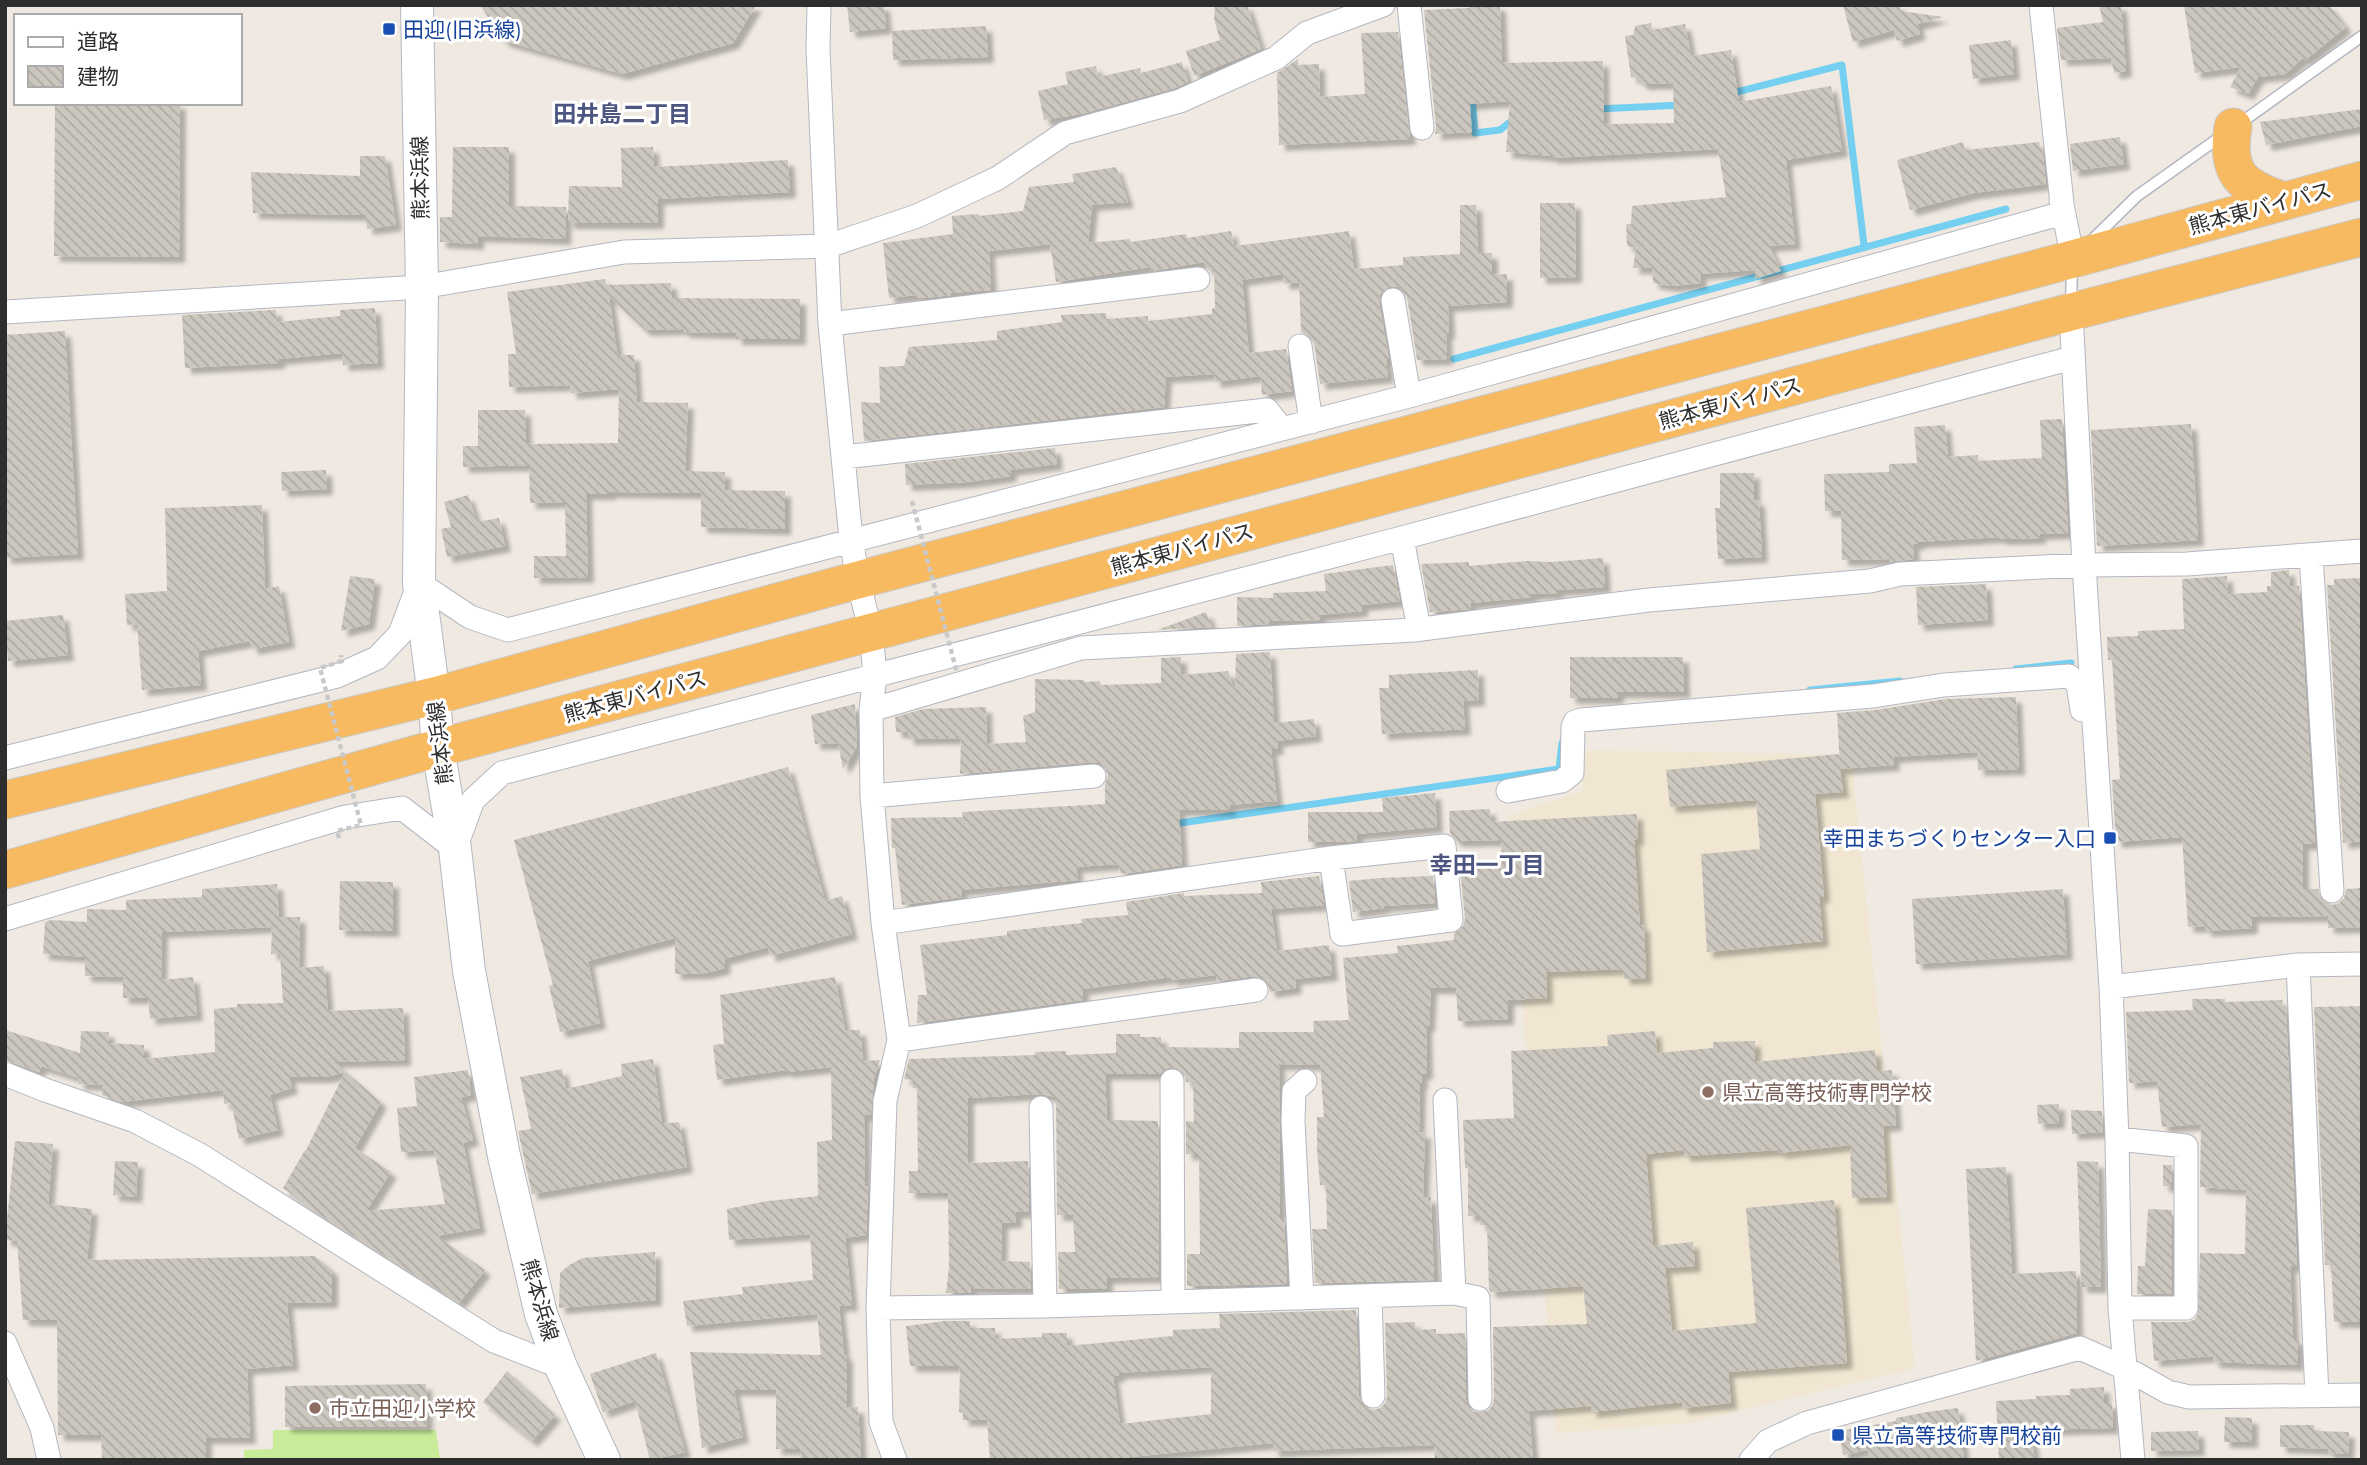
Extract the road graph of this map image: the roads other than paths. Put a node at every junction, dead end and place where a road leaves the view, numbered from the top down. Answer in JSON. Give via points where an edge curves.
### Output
{"nodes":[{"id":1,"x":417,"y":5,"type":"edge"},
{"id":2,"x":819,"y":5,"type":"edge"},
{"id":3,"x":1383,"y":5,"type":"edge"},
{"id":4,"x":1409,"y":5,"type":"edge"},
{"id":5,"x":2033,"y":5,"type":"edge"},
{"id":6,"x":2041,"y":5,"type":"edge"},
{"id":7,"x":2362,"y":36,"type":"edge"},
{"id":8,"x":2233,"y":127,"type":"junction"},
{"id":9,"x":1422,"y":128,"type":"dead end"},
{"id":10,"x":2362,"y":180,"type":"edge"},
{"id":11,"x":2284,"y":201,"type":"junction"},
{"id":12,"x":2063,"y":213,"type":"junction"},
{"id":13,"x":2362,"y":237,"type":"edge"},
{"id":14,"x":828,"y":246,"type":"junction"},
{"id":15,"x":2073,"y":259,"type":"junction"},
{"id":16,"x":1198,"y":279,"type":"dead end"},
{"id":17,"x":422,"y":287,"type":"junction"},
{"id":18,"x":1393,"y":300,"type":"dead end"},
{"id":19,"x":5,"y":312,"type":"edge"},
{"id":20,"x":2071,"y":312,"type":"junction"},
{"id":21,"x":830,"y":324,"type":"junction"},
{"id":22,"x":1300,"y":346,"type":"dead end"},
{"id":23,"x":2072,"y":358,"type":"junction"},
{"id":24,"x":1409,"y":396,"type":"junction"},
{"id":25,"x":1311,"y":422,"type":"junction"},
{"id":26,"x":1282,"y":429,"type":"junction"},
{"id":27,"x":844,"y":457,"type":"junction"},
{"id":28,"x":1402,"y":538,"type":"junction"},
{"id":29,"x":851,"y":539,"type":"junction"},
{"id":30,"x":2362,"y":551,"type":"edge"},
{"id":31,"x":2311,"y":555,"type":"junction"},
{"id":32,"x":2084,"y":565,"type":"junction"},
{"id":33,"x":858,"y":580,"type":"junction"},
{"id":34,"x":419,"y":583,"type":"junction"},
{"id":35,"x":1419,"y":629,"type":"junction"},
{"id":36,"x":872,"y":633,"type":"junction"},
{"id":37,"x":875,"y":674,"type":"junction"},
{"id":38,"x":434,"y":696,"type":"junction"},
{"id":39,"x":871,"y":710,"type":"junction"},
{"id":40,"x":2095,"y":715,"type":"junction"},
{"id":41,"x":438,"y":748,"type":"junction"},
{"id":42,"x":5,"y":758,"type":"edge"},
{"id":43,"x":1094,"y":776,"type":"dead end"},
{"id":44,"x":1508,"y":791,"type":"dead end"},
{"id":45,"x":872,"y":796,"type":"junction"},
{"id":46,"x":5,"y":800,"type":"edge"},
{"id":47,"x":455,"y":849,"type":"junction"},
{"id":48,"x":1331,"y":858,"type":"junction"},
{"id":49,"x":5,"y":870,"type":"edge"},
{"id":50,"x":2332,"y":891,"type":"dead end"},
{"id":51,"x":5,"y":919,"type":"edge"},
{"id":52,"x":883,"y":923,"type":"junction"},
{"id":53,"x":2362,"y":964,"type":"edge"},
{"id":54,"x":2298,"y":965,"type":"junction"},
{"id":55,"x":2110,"y":987,"type":"junction"},
{"id":56,"x":1256,"y":990,"type":"dead end"},
{"id":57,"x":899,"y":1040,"type":"junction"},
{"id":58,"x":5,"y":1074,"type":"edge"},
{"id":59,"x":1172,"y":1081,"type":"dead end"},
{"id":60,"x":1306,"y":1081,"type":"dead end"},
{"id":61,"x":1445,"y":1100,"type":"dead end"},
{"id":62,"x":1041,"y":1108,"type":"dead end"},
{"id":63,"x":2117,"y":1139,"type":"junction"},
{"id":64,"x":1454,"y":1293,"type":"junction"},
{"id":65,"x":1370,"y":1296,"type":"junction"},
{"id":66,"x":1302,"y":1298,"type":"junction"},
{"id":67,"x":1173,"y":1302,"type":"junction"},
{"id":68,"x":1045,"y":1306,"type":"junction"},
{"id":69,"x":878,"y":1308,"type":"junction"},
{"id":70,"x":2120,"y":1308,"type":"junction"},
{"id":71,"x":5,"y":1343,"type":"edge"},
{"id":72,"x":561,"y":1367,"type":"junction"},
{"id":73,"x":2125,"y":1368,"type":"junction"},
{"id":74,"x":2362,"y":1395,"type":"edge"},
{"id":75,"x":1373,"y":1396,"type":"dead end"},
{"id":76,"x":2317,"y":1396,"type":"junction"},
{"id":77,"x":1480,"y":1399,"type":"dead end"},
{"id":78,"x":48,"y":1460,"type":"edge"},
{"id":79,"x":604,"y":1460,"type":"edge"},
{"id":80,"x":895,"y":1460,"type":"edge"},
{"id":81,"x":1751,"y":1460,"type":"edge"},
{"id":82,"x":2133,"y":1460,"type":"edge"}],
"edges":[{"from":1,"to":17,"type":"main road","name":"熊本浜線"},
{"from":2,"to":14,"type":"street"},
{"from":3,"to":14,"type":"street","via":[[1307,33],[1276,58],[1180,101],[1065,133],[998,178],[917,216]]},
{"from":4,"to":9,"type":"street"},
{"from":5,"to":12,"type":"street","via":[[2037,73]]},
{"from":6,"to":12,"type":"street"},
{"from":7,"to":8,"type":"lane"},
{"from":8,"to":11,"type":"highway","via":[[2230,145],[2241,177],[2255,191]]},
{"from":8,"to":15,"type":"lane","via":[[2137,196]]},
{"from":10,"to":11,"type":"highway","name":"熊本東バイパス"},
{"from":11,"to":15,"type":"highway","name":"熊本東バイパス"},
{"from":12,"to":15,"type":"street"},
{"from":12,"to":24,"type":"street"},
{"from":13,"to":20,"type":"highway","name":"熊本東バイパス"},
{"from":14,"to":17,"type":"street","via":[[624,252]]},
{"from":14,"to":21,"type":"street"},
{"from":15,"to":20,"type":"lane"},
{"from":15,"to":33,"type":"highway","name":"熊本東バイパス"},
{"from":16,"to":21,"type":"street"},
{"from":17,"to":19,"type":"street"},
{"from":17,"to":34,"type":"main road","name":"熊本浜線"},
{"from":18,"to":24,"type":"street"},
{"from":20,"to":23,"type":"street"},
{"from":20,"to":36,"type":"highway","name":"熊本東バイパス"},
{"from":21,"to":27,"type":"street"},
{"from":22,"to":25,"type":"street"},
{"from":23,"to":28,"type":"street"},
{"from":23,"to":32,"type":"street"},
{"from":24,"to":25,"type":"street"},
{"from":25,"to":26,"type":"street"},
{"from":26,"to":27,"type":"street","via":[[1267,410]]},
{"from":26,"to":29,"type":"street"},
{"from":27,"to":29,"type":"street"},
{"from":28,"to":35,"type":"street"},
{"from":28,"to":37,"type":"street"},
{"from":29,"to":33,"type":"street"},
{"from":29,"to":34,"type":"street","via":[[508,630],[470,617]]},
{"from":30,"to":31,"type":"street"},
{"from":31,"to":32,"type":"street","via":[[2187,564]]},
{"from":31,"to":50,"type":"street"},
{"from":32,"to":35,"type":"street","via":[[1900,574],[1870,581],[1648,600]]},
{"from":32,"to":40,"type":"street"},
{"from":33,"to":36,"type":"street"},
{"from":33,"to":38,"type":"highway","name":"熊本東バイパス"},
{"from":34,"to":38,"type":"main road","name":"熊本浜線"},
{"from":34,"to":42,"type":"street","via":[[400,634],[377,658],[337,676]]},
{"from":35,"to":39,"type":"street","via":[[1081,648]]},
{"from":36,"to":37,"type":"street"},
{"from":36,"to":41,"type":"highway","name":"熊本東バイパス"},
{"from":37,"to":39,"type":"street"},
{"from":37,"to":47,"type":"street","via":[[502,773],[473,800]]},
{"from":38,"to":41,"type":"main road","name":"熊本浜線"},
{"from":38,"to":46,"type":"highway","name":"熊本東バイパス"},
{"from":39,"to":45,"type":"street"},
{"from":40,"to":44,"type":"street","via":[[2083,711],[2078,684],[2069,676],[1581,720],[1573,727],[1572,773],[1562,781]]},
{"from":40,"to":55,"type":"street"},
{"from":41,"to":47,"type":"main road","name":"熊本浜線"},
{"from":41,"to":49,"type":"highway","name":"熊本東バイパス"},
{"from":43,"to":45,"type":"street"},
{"from":45,"to":52,"type":"street"},
{"from":47,"to":51,"type":"street","via":[[402,808],[345,817]]},
{"from":47,"to":72,"type":"main road","name":"熊本浜線","via":[[469,971],[505,1156],[541,1314]]},
{"from":48,"to":48,"type":"street","via":[[1444,846],[1451,920],[1342,934]]},
{"from":48,"to":52,"type":"street"},
{"from":52,"to":57,"type":"street"},
{"from":53,"to":54,"type":"street"},
{"from":54,"to":55,"type":"street"},
{"from":54,"to":76,"type":"street"},
{"from":55,"to":63,"type":"street"},
{"from":56,"to":57,"type":"street"},
{"from":57,"to":69,"type":"street","via":[[885,1101]]},
{"from":58,"to":72,"type":"street","via":[[135,1122],[200,1155],[494,1340]]},
{"from":59,"to":67,"type":"street"},
{"from":60,"to":66,"type":"street","via":[[1294,1091],[1293,1121]]},
{"from":61,"to":64,"type":"street"},
{"from":62,"to":68,"type":"street"},
{"from":63,"to":70,"type":"street"},
{"from":63,"to":70,"type":"street","via":[[2186,1146],[2186,1308]]},
{"from":64,"to":65,"type":"street"},
{"from":64,"to":77,"type":"street","via":[[1478,1298]]},
{"from":65,"to":66,"type":"street"},
{"from":65,"to":75,"type":"street"},
{"from":66,"to":67,"type":"street"},
{"from":67,"to":68,"type":"street"},
{"from":68,"to":69,"type":"street"},
{"from":69,"to":80,"type":"street","via":[[881,1422]]},
{"from":70,"to":73,"type":"street"},
{"from":71,"to":78,"type":"street","via":[[42,1428]]},
{"from":72,"to":79,"type":"main road","name":"熊本浜線"},
{"from":73,"to":76,"type":"street","via":[[2168,1392],[2189,1397]]},
{"from":73,"to":81,"type":"street","via":[[2080,1348],[1807,1423],[1768,1441]]},
{"from":73,"to":82,"type":"street"},
{"from":74,"to":76,"type":"street"}]}
